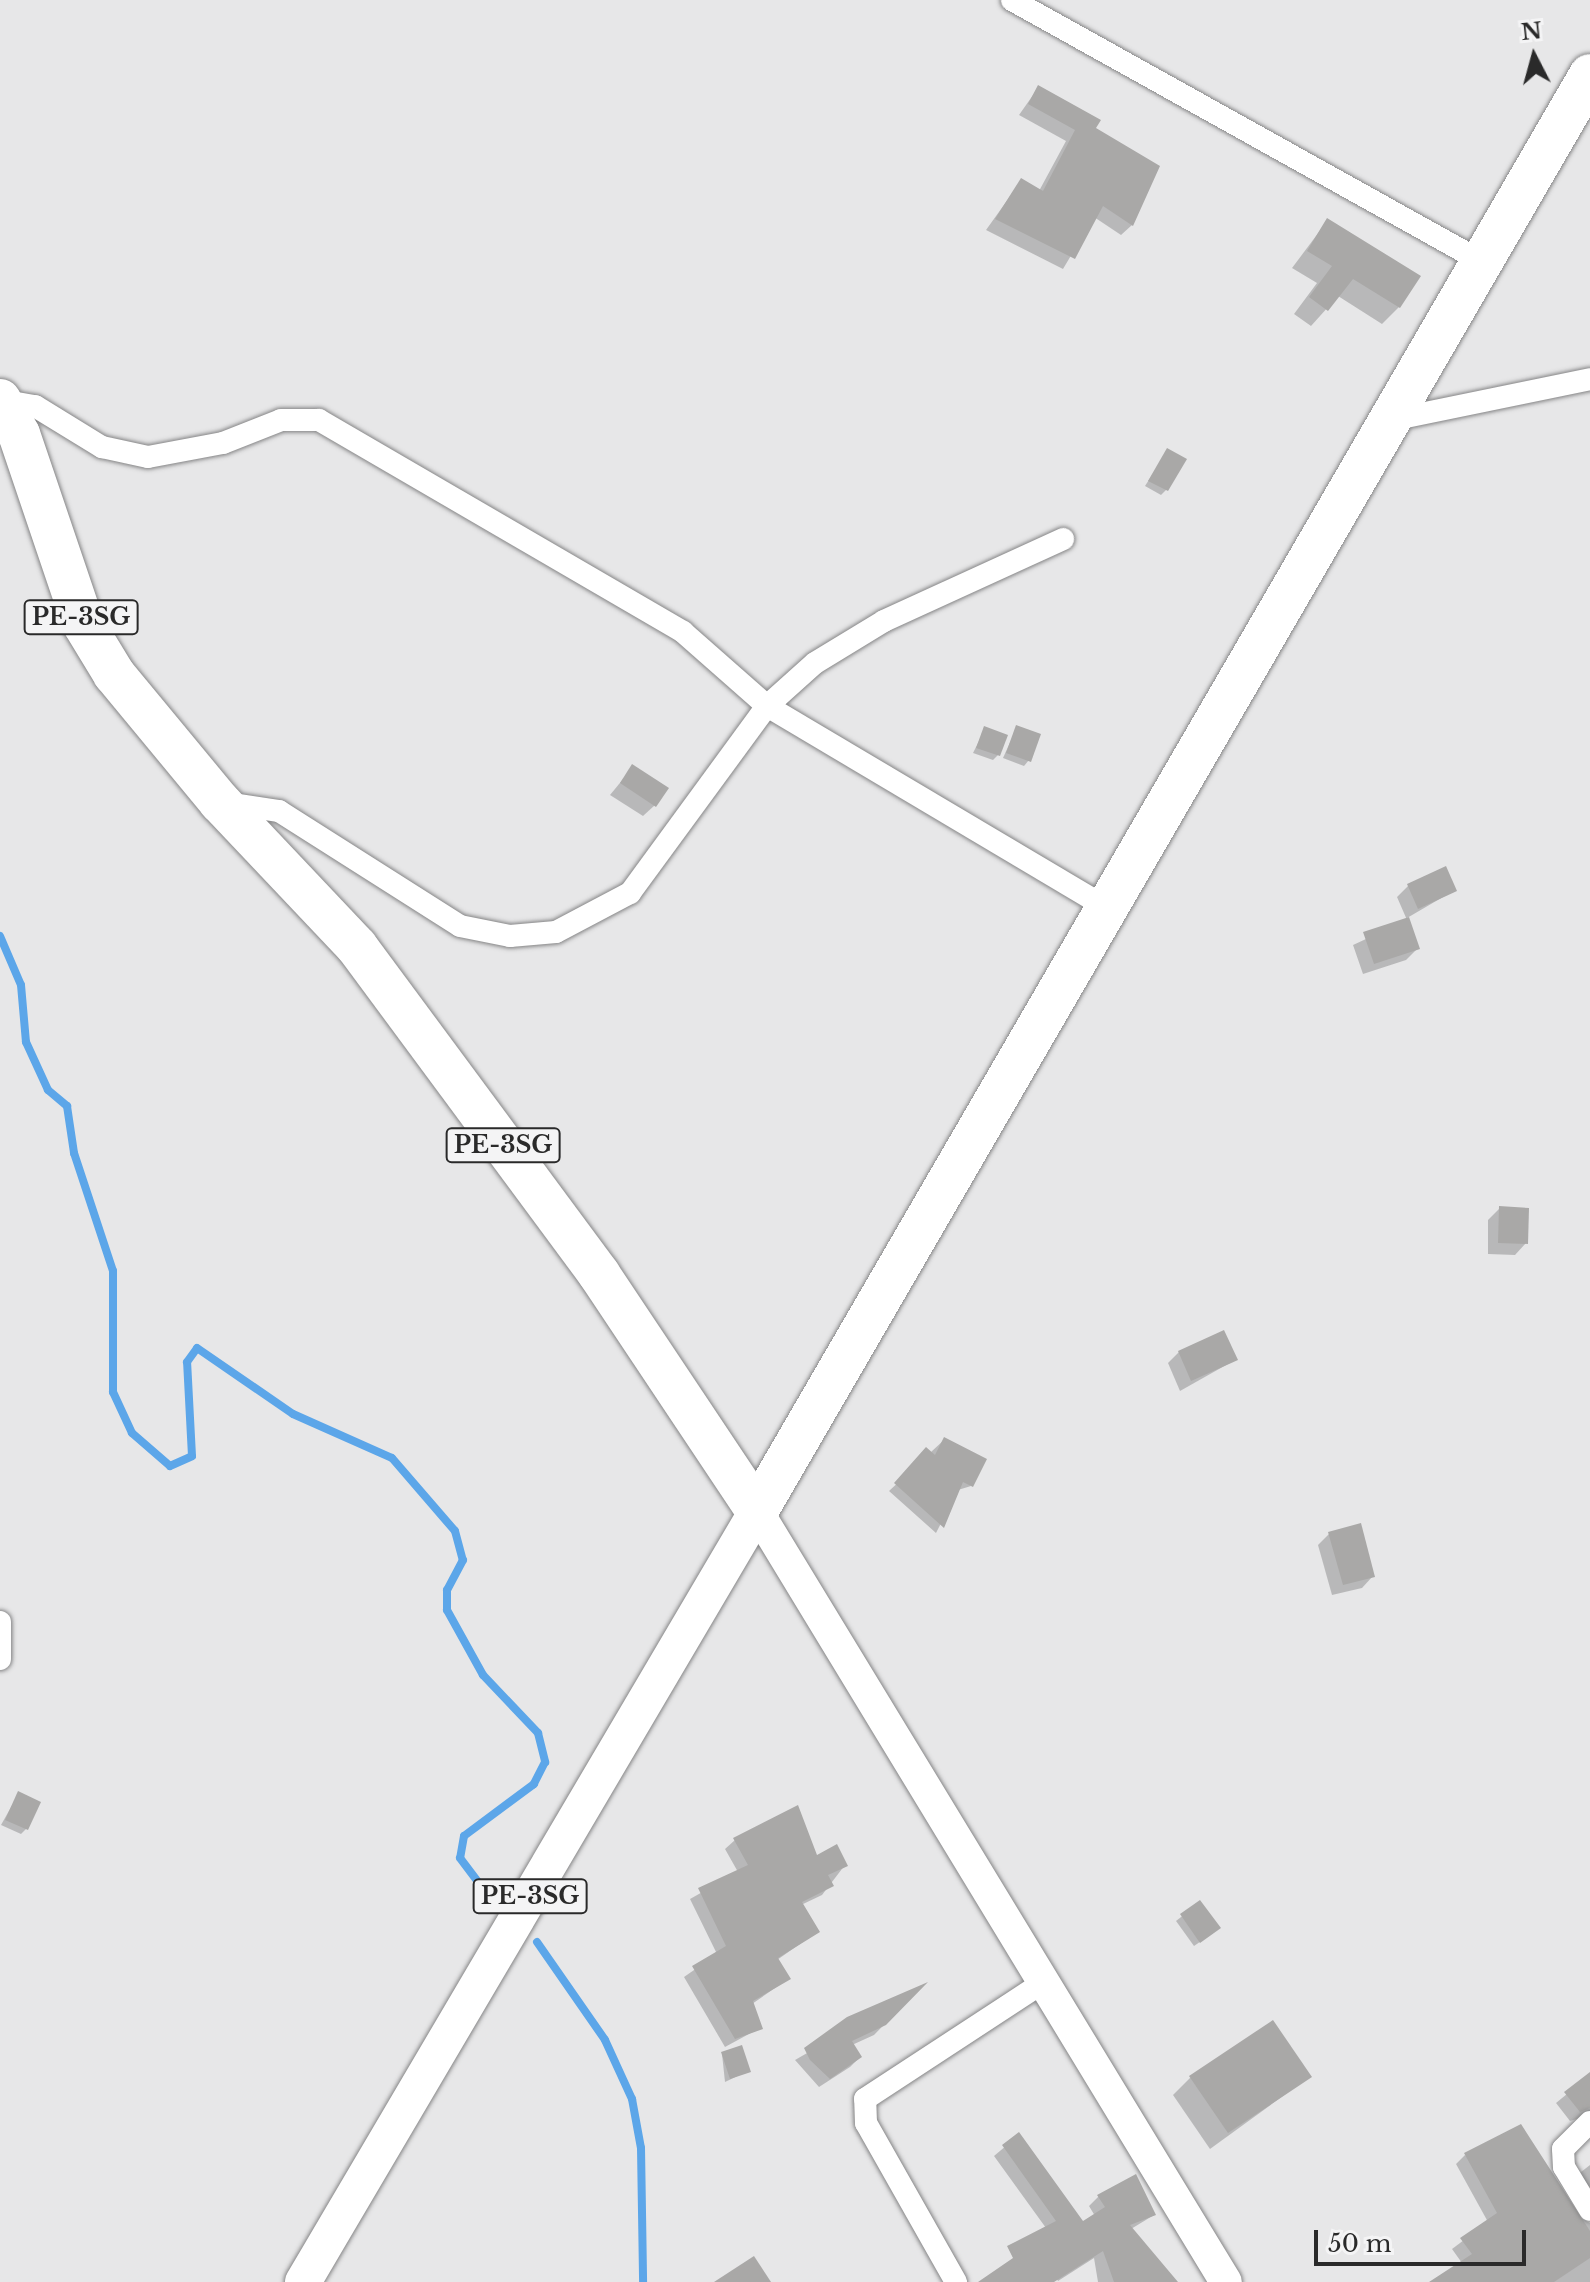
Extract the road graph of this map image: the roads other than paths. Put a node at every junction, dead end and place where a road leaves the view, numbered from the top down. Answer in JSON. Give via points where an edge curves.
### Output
{"nodes":[{"id":1,"x":1012,"y":0,"type":"edge"},
{"id":2,"x":1590,"y":75,"type":"edge"},
{"id":3,"x":1479,"y":260,"type":"junction"},
{"id":4,"x":1590,"y":379,"type":"edge"},
{"id":5,"x":0,"y":400,"type":"edge"},
{"id":6,"x":1382,"y":422,"type":"junction"},
{"id":7,"x":1063,"y":539,"type":"dead end"},
{"id":8,"x":767,"y":706,"type":"junction"},
{"id":9,"x":220,"y":802,"type":"junction"},
{"id":10,"x":1104,"y":906,"type":"junction"},
{"id":11,"x":757,"y":1511,"type":"junction"},
{"id":12,"x":0,"y":1622,"type":"edge"},
{"id":13,"x":0,"y":1659,"type":"edge"},
{"id":14,"x":1044,"y":1982,"type":"junction"},
{"id":15,"x":1590,"y":2122,"type":"edge"},
{"id":16,"x":1590,"y":2210,"type":"edge"},
{"id":17,"x":303,"y":2282,"type":"edge"},
{"id":18,"x":956,"y":2282,"type":"edge"},
{"id":19,"x":1226,"y":2282,"type":"edge"}],
"edges":[{"from":1,"to":3,"type":"street"},
{"from":2,"to":3,"type":"highway"},
{"from":3,"to":6,"type":"highway"},
{"from":4,"to":6,"type":"street"},
{"from":5,"to":8,"type":"street","via":[[35,406],[102,447],[148,457],[223,443],[281,420],[319,420],[683,632]]},
{"from":5,"to":9,"type":"highway","number":"PE-3SG","via":[[19,434],[83,623],[144,714]]},
{"from":6,"to":10,"type":"highway"},
{"from":7,"to":8,"type":"street","via":[[884,621],[815,663]]},
{"from":8,"to":9,"type":"street","via":[[630,893],[556,932],[510,936],[460,926],[279,811]]},
{"from":8,"to":10,"type":"street"},
{"from":9,"to":11,"type":"highway","number":"PE-3SG","via":[[357,947],[599,1274]]},
{"from":10,"to":11,"type":"highway"},
{"from":11,"to":14,"type":"main road"},
{"from":11,"to":17,"type":"main road","number":"PE-3SG"},
{"from":12,"to":13,"type":"street"},
{"from":14,"to":18,"type":"street","via":[[865,2099],[866,2123]]},
{"from":14,"to":19,"type":"main road"},
{"from":15,"to":16,"type":"street","via":[[1563,2149],[1564,2167]]}]}
